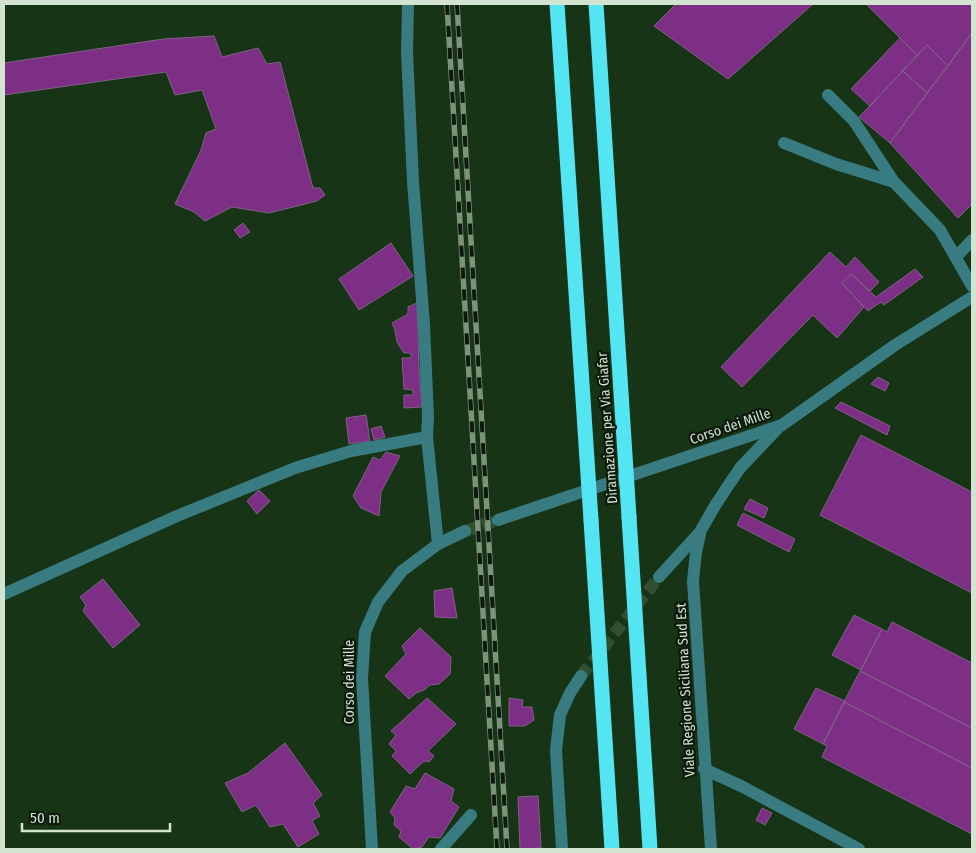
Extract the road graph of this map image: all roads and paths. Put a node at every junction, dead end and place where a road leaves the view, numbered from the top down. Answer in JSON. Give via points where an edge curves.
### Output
{"nodes":[{"id":1,"x":408,"y":4,"type":"edge"},
{"id":2,"x":558,"y":4,"type":"edge"},
{"id":3,"x":596,"y":4,"type":"edge"},
{"id":4,"x":828,"y":95,"type":"dead end"},
{"id":5,"x":784,"y":143,"type":"dead end"},
{"id":6,"x":894,"y":182,"type":"junction"},
{"id":7,"x":972,"y":240,"type":"edge"},
{"id":8,"x":956,"y":257,"type":"junction"},
{"id":9,"x":972,"y":286,"type":"edge"},
{"id":10,"x":972,"y":297,"type":"edge"},
{"id":11,"x":782,"y":425,"type":"junction"},
{"id":12,"x":427,"y":437,"type":"junction"},
{"id":13,"x":498,"y":520,"type":"tunnel mouth"},
{"id":14,"x":701,"y":530,"type":"junction"},
{"id":15,"x":465,"y":531,"type":"tunnel mouth"},
{"id":16,"x":438,"y":544,"type":"junction"},
{"id":17,"x":659,"y":577,"type":"tunnel mouth"},
{"id":18,"x":4,"y":594,"type":"edge"},
{"id":19,"x":581,"y":676,"type":"tunnel mouth"},
{"id":20,"x":704,"y":769,"type":"junction"},
{"id":21,"x":471,"y":815,"type":"dead end"},
{"id":22,"x":372,"y":849,"type":"edge"},
{"id":23,"x":441,"y":849,"type":"edge"},
{"id":24,"x":562,"y":849,"type":"edge"},
{"id":25,"x":612,"y":849,"type":"edge"},
{"id":26,"x":650,"y":849,"type":"edge"},
{"id":27,"x":711,"y":849,"type":"edge"},
{"id":28,"x":859,"y":849,"type":"edge"}],
"edges":[{"from":1,"to":12,"type":"street","via":[[407,52],[424,325]]},
{"from":2,"to":25,"type":"highway","name":"Diramazione per Via Giafar","bridge":true},
{"from":3,"to":26,"type":"highway","name":"Diramazione per Via Giafar","bridge":true},
{"from":4,"to":6,"type":"street","via":[[854,121]]},
{"from":5,"to":6,"type":"street"},
{"from":6,"to":8,"type":"street","via":[[940,230]]},
{"from":7,"to":8,"type":"street"},
{"from":8,"to":9,"type":"street"},
{"from":10,"to":11,"type":"street","name":"Corso dei Mille","via":[[895,345]]},
{"from":11,"to":13,"type":"street","name":"Corso dei Mille"},
{"from":11,"to":14,"type":"street","name":"Viale Regione Siciliana Sud Est","via":[[740,468]]},
{"from":12,"to":16,"type":"street"},
{"from":12,"to":18,"type":"street","via":[[351,451],[295,468]]},
{"from":14,"to":17,"type":"street","name":"Viale Regione Siciliana Sud Est"},
{"from":14,"to":20,"type":"street","name":"Viale Regione Siciliana Sud Est","via":[[694,582]]},
{"from":15,"to":16,"type":"street","name":"Corso dei Mille"},
{"from":16,"to":22,"type":"street","name":"Corso dei Mille","via":[[402,571],[378,602],[365,632],[362,678]]},
{"from":19,"to":24,"type":"street","via":[[560,715],[556,750]]},
{"from":20,"to":27,"type":"street","name":"Viale Regione Siciliana Sud Est"},
{"from":20,"to":28,"type":"street"},
{"from":21,"to":23,"type":"street"}]}
